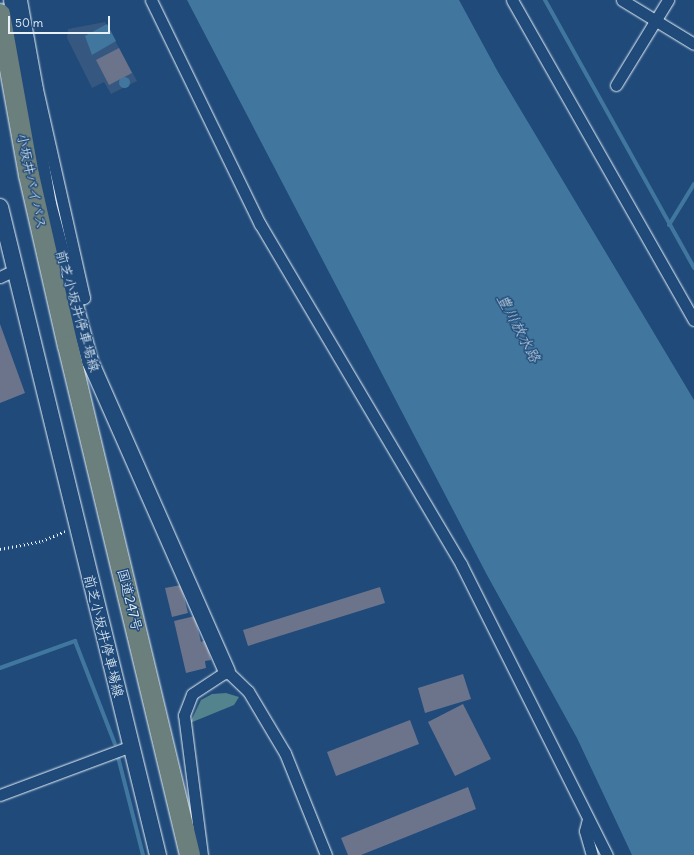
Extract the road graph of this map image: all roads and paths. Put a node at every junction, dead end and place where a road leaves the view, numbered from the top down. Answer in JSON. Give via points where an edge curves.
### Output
{"nodes":[{"id":1,"x":12,"y":0,"type":"edge"},
{"id":2,"x":21,"y":0,"type":"edge"},
{"id":3,"x":151,"y":0,"type":"edge"},
{"id":4,"x":512,"y":0,"type":"edge"},
{"id":5,"x":622,"y":0,"type":"edge"},
{"id":6,"x":668,"y":0,"type":"edge"},
{"id":7,"x":0,"y":14,"type":"edge"},
{"id":8,"x":656,"y":21,"type":"junction"},
{"id":9,"x":694,"y":44,"type":"edge"},
{"id":10,"x":616,"y":85,"type":"dead end"},
{"id":11,"x":0,"y":207,"type":"edge"},
{"id":12,"x":7,"y":274,"type":"edge"},
{"id":13,"x":72,"y":301,"type":"junction"},
{"id":14,"x":694,"y":320,"type":"edge"},
{"id":15,"x":68,"y":346,"type":"joint"},
{"id":16,"x":76,"y":526,"type":"junction"},
{"id":17,"x":0,"y":549,"type":"edge"},
{"id":18,"x":227,"y":671,"type":"junction"},
{"id":19,"x":131,"y":746,"type":"junction"},
{"id":20,"x":0,"y":795,"type":"edge"},
{"id":21,"x":588,"y":819,"type":"junction"},
{"id":22,"x":158,"y":855,"type":"edge"},
{"id":23,"x":190,"y":855,"type":"edge"},
{"id":24,"x":202,"y":855,"type":"edge"},
{"id":25,"x":326,"y":855,"type":"edge"},
{"id":26,"x":592,"y":855,"type":"edge"},
{"id":27,"x":607,"y":855,"type":"edge"}],
"edges":[{"from":1,"to":13,"type":"main road","name":"前芝小坂井停車場線","via":[[48,204]]},
{"from":2,"to":13,"type":"street","via":[[37,89],[84,298]]},
{"from":3,"to":21,"type":"street","via":[[260,224],[461,564]]},
{"from":4,"to":14,"type":"street"},
{"from":5,"to":8,"type":"street"},
{"from":6,"to":8,"type":"street"},
{"from":7,"to":15,"type":"highway","name":"小坂井バイパス","via":[[30,175]]},
{"from":8,"to":9,"type":"street"},
{"from":8,"to":10,"type":"street"},
{"from":11,"to":12,"type":"main road","name":"前芝小坂井停車場線"},
{"from":12,"to":16,"type":"main road","name":"前芝小坂井停車場線"},
{"from":13,"to":18,"type":"main road","name":"前芝小坂井停車場線","via":[[90,361]]},
{"from":15,"to":23,"type":"highway","name":"国道247号"},
{"from":16,"to":17,"type":"path","via":[[42,541]]},
{"from":16,"to":19,"type":"main road","name":"前芝小坂井停車場線"},
{"from":18,"to":24,"type":"street","via":[[192,694],[184,715]]},
{"from":18,"to":25,"type":"street","via":[[248,691],[285,753]]},
{"from":19,"to":20,"type":"street"},
{"from":19,"to":22,"type":"main road","name":"前芝小坂井停車場線"},
{"from":21,"to":26,"type":"street","via":[[585,831]]},
{"from":21,"to":27,"type":"street"}]}
